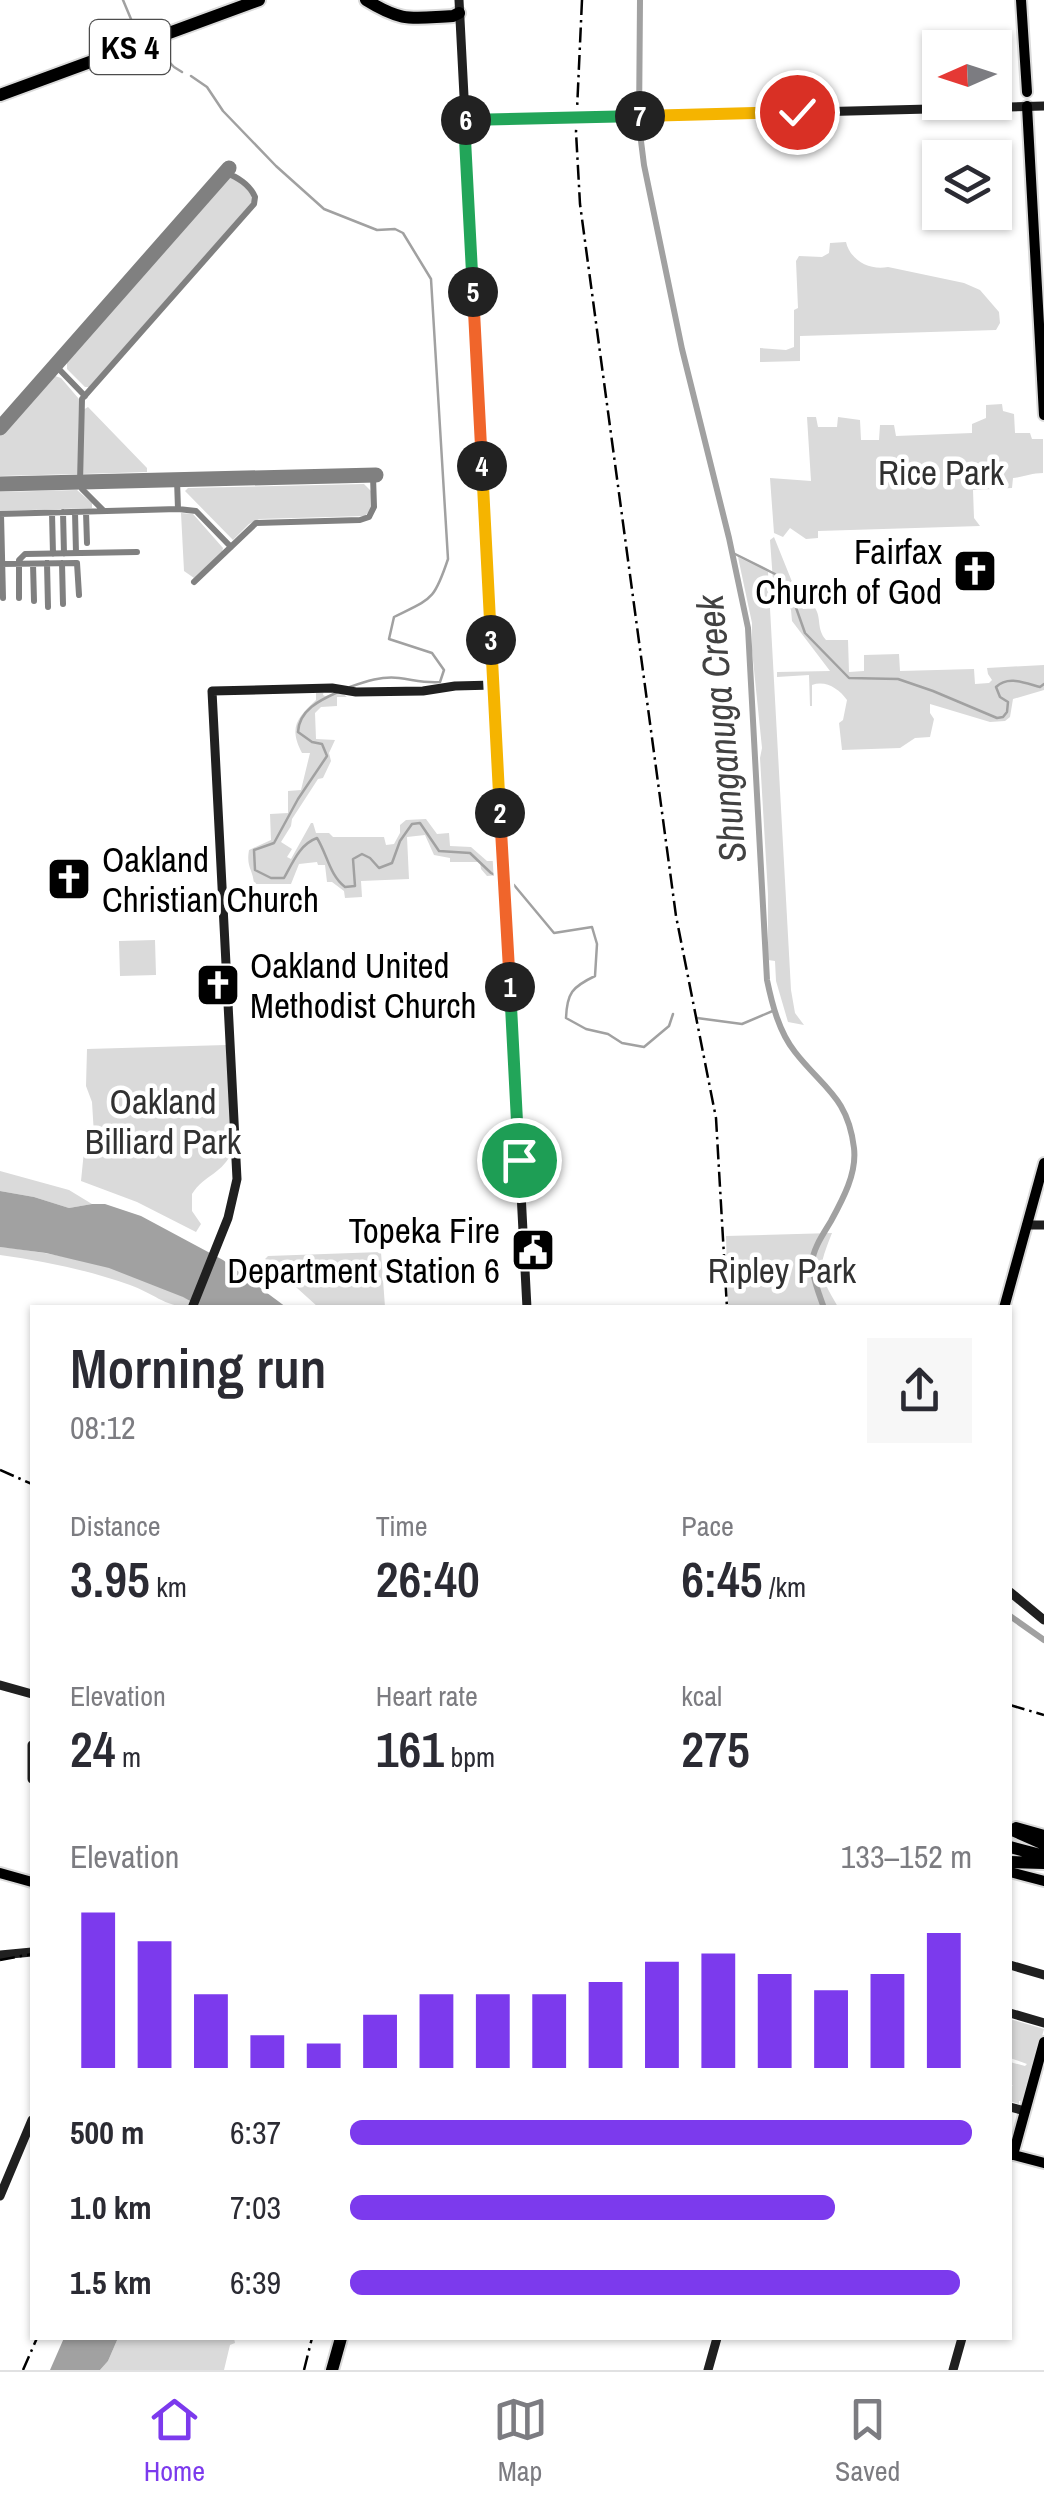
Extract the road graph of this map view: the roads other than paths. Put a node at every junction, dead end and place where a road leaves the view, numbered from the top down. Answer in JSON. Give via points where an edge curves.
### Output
{"nodes":[{"id":1,"x":262,"y":0,"type":"edge"},
{"id":2,"x":366,"y":0,"type":"edge"},
{"id":3,"x":387,"y":0,"type":"edge"},
{"id":4,"x":1021,"y":0,"type":"edge"},
{"id":5,"x":245,"y":3,"type":"edge"},
{"id":6,"x":459,"y":7,"type":"edge"},
{"id":7,"x":1026,"y":92,"type":"joint"},
{"id":8,"x":0,"y":95,"type":"edge"},
{"id":9,"x":1027,"y":106,"type":"junction"},
{"id":10,"x":1044,"y":106,"type":"edge"},
{"id":11,"x":464,"y":120,"type":"junction"},
{"id":12,"x":1044,"y":414,"type":"edge"},
{"id":13,"x":494,"y":685,"type":"junction"},
{"id":14,"x":1044,"y":1163,"type":"edge"},
{"id":15,"x":1027,"y":1225,"type":"junction"},
{"id":16,"x":1044,"y":1226,"type":"edge"},
{"id":17,"x":193,"y":1305,"type":"edge"},
{"id":18,"x":526,"y":1305,"type":"edge"},
{"id":19,"x":1005,"y":1305,"type":"edge"},
{"id":20,"x":1012,"y":1594,"type":"edge"},
{"id":21,"x":1044,"y":1620,"type":"edge"},
{"id":22,"x":0,"y":1685,"type":"edge"},
{"id":23,"x":30,"y":1693,"type":"edge"},
{"id":24,"x":1012,"y":1827,"type":"edge"},
{"id":25,"x":1012,"y":1829,"type":"edge"},
{"id":26,"x":1044,"y":1835,"type":"edge"},
{"id":27,"x":1012,"y":1845,"type":"edge"},
{"id":28,"x":1044,"y":1853,"type":"edge"},
{"id":29,"x":1012,"y":1861,"type":"edge"},
{"id":30,"x":0,"y":1873,"type":"edge"},
{"id":31,"x":1012,"y":1873,"type":"edge"},
{"id":32,"x":30,"y":1881,"type":"edge"},
{"id":33,"x":1044,"y":1882,"type":"edge"},
{"id":34,"x":30,"y":1952,"type":"edge"},
{"id":35,"x":0,"y":1954,"type":"edge"},
{"id":36,"x":1012,"y":1966,"type":"edge"},
{"id":37,"x":1044,"y":1974,"type":"edge"},
{"id":38,"x":1012,"y":2014,"type":"edge"},
{"id":39,"x":1044,"y":2023,"type":"edge"},
{"id":40,"x":1044,"y":2042,"type":"edge"},
{"id":41,"x":1012,"y":2108,"type":"edge"},
{"id":42,"x":1025,"y":2111,"type":"junction"},
{"id":43,"x":30,"y":2125,"type":"edge"},
{"id":44,"x":1012,"y":2155,"type":"edge"},
{"id":45,"x":1012,"y":2158,"type":"edge"},
{"id":46,"x":1044,"y":2164,"type":"edge"},
{"id":47,"x":0,"y":2196,"type":"edge"},
{"id":48,"x":332,"y":2340,"type":"edge"},
{"id":49,"x":340,"y":2340,"type":"edge"},
{"id":50,"x":717,"y":2340,"type":"edge"},
{"id":51,"x":961,"y":2340,"type":"edge"},
{"id":52,"x":324,"y":2370,"type":"edge"},
{"id":53,"x":332,"y":2370,"type":"edge"},
{"id":54,"x":708,"y":2370,"type":"edge"},
{"id":55,"x":953,"y":2370,"type":"edge"}],
"edges":[{"from":1,"to":5,"type":"highway"},
{"from":2,"to":6,"type":"highway","via":[[401,18],[453,16]]},
{"from":3,"to":6,"type":"highway","via":[[406,13]]},
{"from":4,"to":7,"type":"main road"},
{"from":5,"to":8,"type":"highway","number":"KS 4"},
{"from":6,"to":11,"type":"main road"},
{"from":7,"to":9,"type":"main road"},
{"from":9,"to":10,"type":"main road"},
{"from":9,"to":11,"type":"main road"},
{"from":9,"to":12,"type":"main road"},
{"from":11,"to":13,"type":"main road"},
{"from":13,"to":17,"type":"main road","via":[[212,691],[237,1168],[234,1200]]},
{"from":13,"to":18,"type":"main road"},
{"from":14,"to":15,"type":"main road"},
{"from":15,"to":16,"type":"main road"},
{"from":15,"to":19,"type":"main road"},
{"from":20,"to":21,"type":"main road"},
{"from":22,"to":23,"type":"main road"},
{"from":24,"to":26,"type":"main road"},
{"from":25,"to":28,"type":"highway"},
{"from":27,"to":28,"type":"highway"},
{"from":28,"to":29,"type":"highway"},
{"from":30,"to":32,"type":"main road"},
{"from":31,"to":33,"type":"main road"},
{"from":34,"to":35,"type":"main road"},
{"from":36,"to":37,"type":"main road"},
{"from":38,"to":39,"type":"main road"},
{"from":40,"to":42,"type":"main road"},
{"from":41,"to":42,"type":"main road"},
{"from":42,"to":44,"type":"main road"},
{"from":43,"to":47,"type":"main road"},
{"from":45,"to":46,"type":"main road"},
{"from":48,"to":52,"type":"highway"},
{"from":49,"to":53,"type":"highway"},
{"from":50,"to":54,"type":"main road"},
{"from":51,"to":55,"type":"main road"}]}
